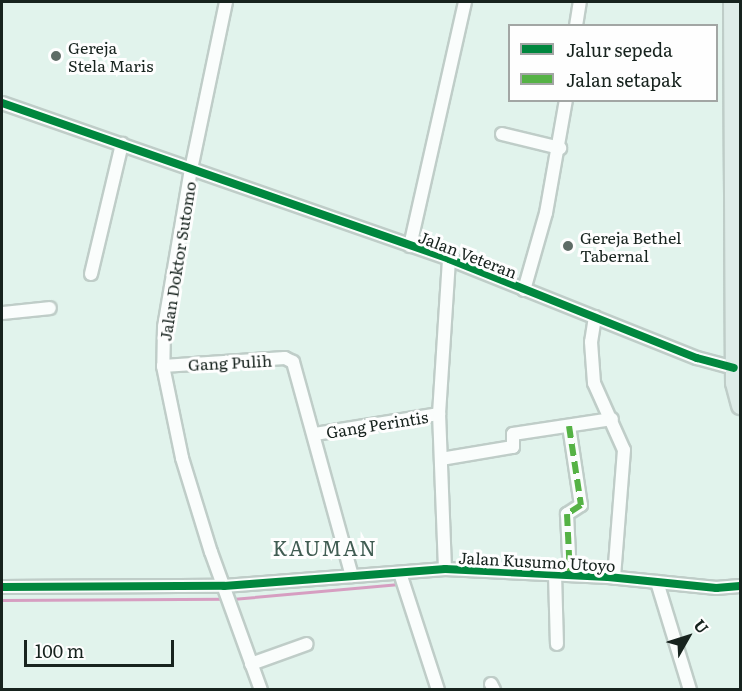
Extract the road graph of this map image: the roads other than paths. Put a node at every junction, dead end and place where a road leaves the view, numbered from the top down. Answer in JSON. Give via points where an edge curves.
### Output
{"nodes":[{"id":1,"x":226,"y":2,"type":"edge"},
{"id":2,"x":465,"y":2,"type":"edge"},
{"id":3,"x":580,"y":2,"type":"edge"},
{"id":4,"x":733,"y":2,"type":"edge"},
{"id":5,"x":576,"y":24,"type":"edge"},
{"id":6,"x":566,"y":102,"type":"edge"},
{"id":7,"x":2,"y":104,"type":"edge"},
{"id":8,"x":502,"y":134,"type":"dead end"},
{"id":9,"x":122,"y":144,"type":"junction"},
{"id":10,"x":560,"y":148,"type":"junction"},
{"id":11,"x":190,"y":169,"type":"junction"},
{"id":12,"x":736,"y":181,"type":"edge"},
{"id":13,"x":410,"y":246,"type":"junction"},
{"id":14,"x":449,"y":259,"type":"junction"},
{"id":15,"x":91,"y":274,"type":"dead end"},
{"id":16,"x":524,"y":290,"type":"junction"},
{"id":17,"x":50,"y":308,"type":"dead end"},
{"id":18,"x":2,"y":313,"type":"edge"},
{"id":19,"x":595,"y":317,"type":"junction"},
{"id":20,"x":163,"y":366,"type":"junction"},
{"id":21,"x":737,"y":372,"type":"edge"},
{"id":22,"x":741,"y":406,"type":"edge"},
{"id":23,"x":439,"y":414,"type":"junction"},
{"id":24,"x":612,"y":419,"type":"junction"},
{"id":25,"x":569,"y":426,"type":"junction"},
{"id":26,"x":315,"y":434,"type":"junction"},
{"id":27,"x":441,"y":459,"type":"junction"},
{"id":28,"x":445,"y":569,"type":"junction"},
{"id":29,"x":400,"y":573,"type":"junction"},
{"id":30,"x":555,"y":574,"type":"junction"},
{"id":31,"x":570,"y":575,"type":"junction"},
{"id":32,"x":352,"y":576,"type":"junction"},
{"id":33,"x":614,"y":578,"type":"junction"},
{"id":34,"x":657,"y":582,"type":"junction"},
{"id":35,"x":741,"y":586,"type":"edge"},
{"id":36,"x":2,"y":587,"type":"edge"},
{"id":37,"x":226,"y":590,"type":"junction"},
{"id":38,"x":307,"y":644,"type":"dead end"},
{"id":39,"x":557,"y":644,"type":"dead end"},
{"id":40,"x":251,"y":664,"type":"junction"},
{"id":41,"x":261,"y":690,"type":"edge"},
{"id":42,"x":438,"y":690,"type":"edge"},
{"id":43,"x":690,"y":690,"type":"edge"}],
"edges":[{"from":1,"to":11,"type":"street","name":"Jalan Doktor Sutomo"},
{"from":2,"to":13,"type":"street"},
{"from":3,"to":5,"type":"street"},
{"from":4,"to":12,"type":"main road"},
{"from":6,"to":10,"type":"street"},
{"from":7,"to":9,"type":"street","name":"Jalan Veteran"},
{"from":8,"to":10,"type":"street"},
{"from":9,"to":11,"type":"street","name":"Jalan Veteran"},
{"from":9,"to":15,"type":"street"},
{"from":10,"to":16,"type":"street"},
{"from":11,"to":13,"type":"street","name":"Jalan Veteran"},
{"from":11,"to":20,"type":"street","name":"Jalan Doktor Sutomo","via":[[164,327]]},
{"from":12,"to":21,"type":"main road"},
{"from":13,"to":14,"type":"street","name":"Jalan Veteran"},
{"from":14,"to":16,"type":"street","name":"Jalan Veteran"},
{"from":14,"to":23,"type":"street"},
{"from":16,"to":19,"type":"street","name":"Jalan Veteran"},
{"from":17,"to":18,"type":"street"},
{"from":19,"to":21,"type":"street","name":"Jalan Veteran"},
{"from":19,"to":24,"type":"street","via":[[591,366],[594,383]]},
{"from":20,"to":26,"type":"street","name":"Gang Pulih","via":[[289,359],[296,369]]},
{"from":20,"to":37,"type":"street","name":"Jalan Doktor Sutomo","via":[[182,458]]},
{"from":21,"to":22,"type":"main road"},
{"from":23,"to":26,"type":"street","name":"Gang Perintis"},
{"from":23,"to":27,"type":"street"},
{"from":24,"to":25,"type":"street"},
{"from":24,"to":33,"type":"street","via":[[624,450]]},
{"from":25,"to":27,"type":"street","via":[[513,434],[513,447]]},
{"from":25,"to":31,"type":"street","via":[[581,505],[567,514]]},
{"from":26,"to":32,"type":"street"},
{"from":27,"to":28,"type":"street"},
{"from":28,"to":29,"type":"street","name":"Jalan Kusumo Utoyo"},
{"from":28,"to":30,"type":"street","name":"Jalan Kusumo Utoyo"},
{"from":29,"to":32,"type":"street","name":"Jalan Kusumo Utoyo"},
{"from":29,"to":42,"type":"street"},
{"from":30,"to":31,"type":"street","name":"Jalan Kusumo Utoyo"},
{"from":30,"to":39,"type":"street"},
{"from":31,"to":33,"type":"street","name":"Jalan Kusumo Utoyo"},
{"from":32,"to":37,"type":"street","name":"Jalan Kusumo Utoyo"},
{"from":33,"to":34,"type":"street","name":"Jalan Kusumo Utoyo"},
{"from":34,"to":35,"type":"street","name":"Jalan Kusumo Utoyo"},
{"from":34,"to":43,"type":"street"},
{"from":36,"to":37,"type":"street","name":"Jalan Kusumo Utoyo"},
{"from":37,"to":40,"type":"street","name":"Jalan Doktor Sutomo"},
{"from":38,"to":40,"type":"street"},
{"from":40,"to":41,"type":"street","name":"Jalan Doktor Sutomo"}]}
